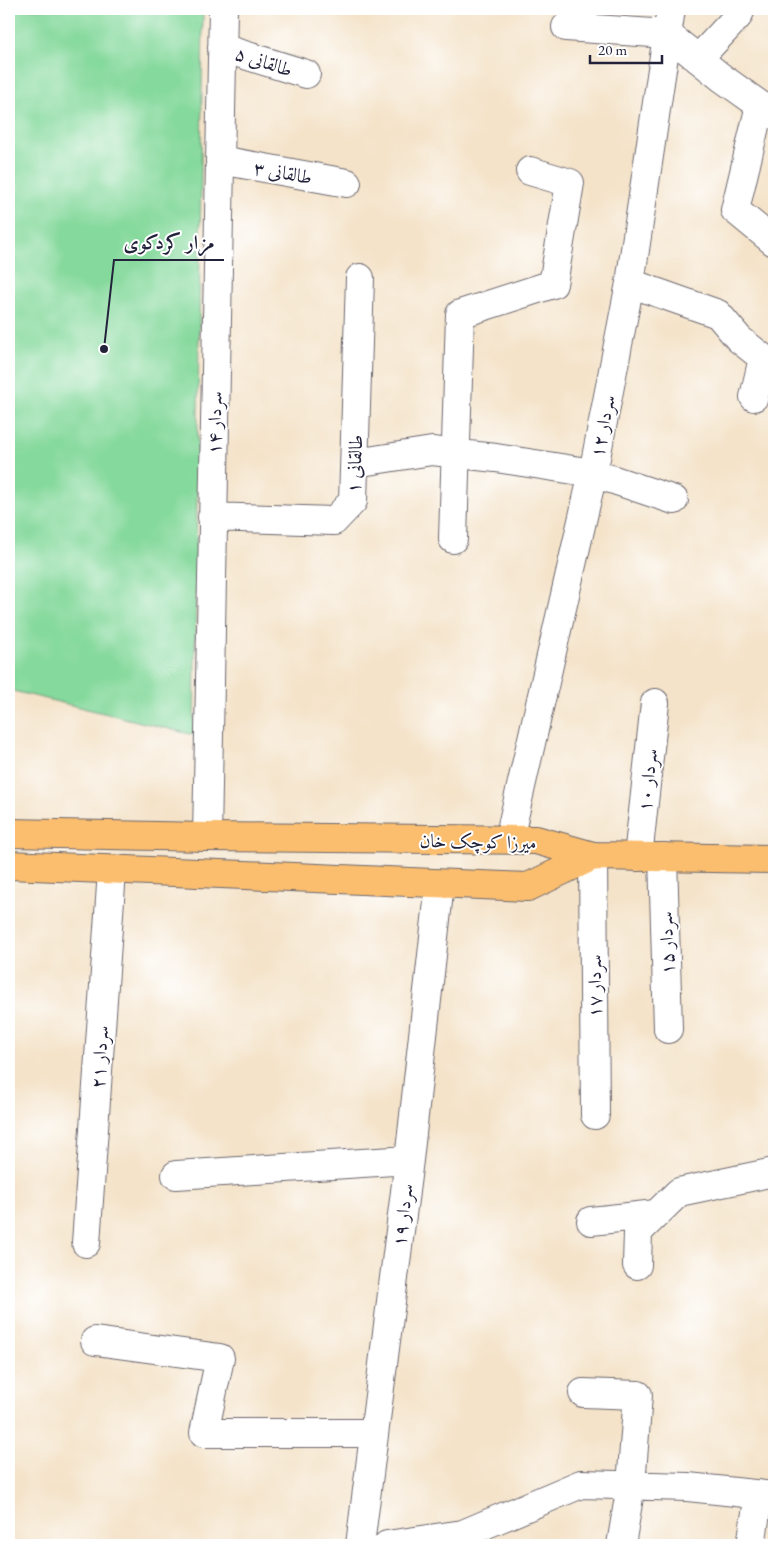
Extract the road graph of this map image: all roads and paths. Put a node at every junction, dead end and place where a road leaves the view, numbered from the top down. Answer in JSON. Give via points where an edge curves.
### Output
{"nodes":[{"id":1,"x":223,"y":9,"type":"edge"},
{"id":2,"x":741,"y":9,"type":"edge"},
{"id":3,"x":669,"y":21,"type":"edge"},
{"id":4,"x":566,"y":27,"type":"dead end"},
{"id":5,"x":222,"y":48,"type":"junction"},
{"id":6,"x":698,"y":59,"type":"junction"},
{"id":7,"x":306,"y":74,"type":"dead end"},
{"id":8,"x":767,"y":110,"type":"edge"},
{"id":9,"x":220,"y":160,"type":"junction"},
{"id":10,"x":530,"y":171,"type":"dead end"},
{"id":11,"x":348,"y":183,"type":"dead end"},
{"id":12,"x":774,"y":242,"type":"edge"},
{"id":13,"x":360,"y":278,"type":"dead end"},
{"id":14,"x":630,"y":283,"type":"junction"},
{"id":15,"x":754,"y":397,"type":"dead end"},
{"id":16,"x":456,"y":454,"type":"junction"},
{"id":17,"x":355,"y":463,"type":"junction"},
{"id":18,"x":593,"y":473,"type":"junction"},
{"id":19,"x":674,"y":500,"type":"dead end"},
{"id":20,"x":212,"y":517,"type":"junction"},
{"id":21,"x":452,"y":539,"type":"dead end"},
{"id":22,"x":655,"y":703,"type":"dead end"},
{"id":23,"x":9,"y":834,"type":"edge"},
{"id":24,"x":207,"y":838,"type":"junction"},
{"id":25,"x":322,"y":838,"type":"junction"},
{"id":26,"x":509,"y":840,"type":"junction"},
{"id":27,"x":593,"y":856,"type":"junction"},
{"id":28,"x":651,"y":857,"type":"junction"},
{"id":29,"x":774,"y":860,"type":"edge"},
{"id":30,"x":9,"y":865,"type":"edge"},
{"id":31,"x":112,"y":871,"type":"junction"},
{"id":32,"x":325,"y":879,"type":"junction"},
{"id":33,"x":440,"y":884,"type":"junction"},
{"id":34,"x":668,"y":1029,"type":"dead end"},
{"id":35,"x":595,"y":1115,"type":"dead end"},
{"id":36,"x":409,"y":1160,"type":"junction"},
{"id":37,"x":774,"y":1172,"type":"edge"},
{"id":38,"x":176,"y":1175,"type":"dead end"},
{"id":39,"x":656,"y":1214,"type":"junction"},
{"id":40,"x":591,"y":1221,"type":"dead end"},
{"id":41,"x":86,"y":1243,"type":"dead end"},
{"id":42,"x":637,"y":1265,"type":"dead end"},
{"id":43,"x":96,"y":1341,"type":"dead end"},
{"id":44,"x":583,"y":1393,"type":"dead end"},
{"id":45,"x":374,"y":1433,"type":"junction"},
{"id":46,"x":631,"y":1486,"type":"junction"},
{"id":47,"x":767,"y":1495,"type":"edge"},
{"id":48,"x":403,"y":1544,"type":"edge"},
{"id":49,"x":360,"y":1545,"type":"edge"},
{"id":50,"x":621,"y":1545,"type":"edge"},
{"id":51,"x":751,"y":1545,"type":"edge"}],
"edges":[{"from":1,"to":5,"type":"street","name":"سردار ۱۴"},
{"from":2,"to":6,"type":"street"},
{"from":3,"to":4,"type":"street"},
{"from":3,"to":6,"type":"street"},
{"from":3,"to":14,"type":"street","name":"سردار ۱۲"},
{"from":5,"to":7,"type":"street","name":"طالقانی ۵"},
{"from":5,"to":9,"type":"street","name":"سردار ۱۴"},
{"from":6,"to":8,"type":"street"},
{"from":8,"to":12,"type":"street","via":[[735,210]]},
{"from":9,"to":11,"type":"street","name":"طالقانی ۳"},
{"from":9,"to":20,"type":"street","name":"سردار ۱۴"},
{"from":10,"to":16,"type":"street","via":[[570,183],[553,284],[460,314]]},
{"from":13,"to":17,"type":"street","name":"طالقانی ۱"},
{"from":14,"to":15,"type":"street","via":[[718,314],[739,339],[762,358]]},
{"from":14,"to":18,"type":"street","name":"سردار ۱۲"},
{"from":16,"to":17,"type":"street","via":[[432,451]]},
{"from":16,"to":18,"type":"street"},
{"from":16,"to":21,"type":"street"},
{"from":17,"to":20,"type":"street","name":"طالقانی ۱","via":[[353,501],[334,521]]},
{"from":18,"to":19,"type":"street"},
{"from":18,"to":26,"type":"street","name":"سردار ۱۲"},
{"from":20,"to":24,"type":"street","name":"سردار ۱۴"},
{"from":22,"to":28,"type":"street","name":"سردار ۱۰"},
{"from":23,"to":24,"type":"main road","name":"میرزا کوچک خان"},
{"from":24,"to":25,"type":"main road","name":"میرزا کوچک خان"},
{"from":25,"to":26,"type":"main road","name":"میرزا کوچک خان"},
{"from":25,"to":32,"type":"main road"},
{"from":26,"to":27,"type":"main road","name":"میرزا کوچک خان","via":[[536,840]]},
{"from":27,"to":28,"type":"main road"},
{"from":27,"to":33,"type":"main road","name":"میرزا کوچک خان","via":[[528,888]]},
{"from":27,"to":35,"type":"street","name":"سردار ۱۷"},
{"from":28,"to":29,"type":"main road"},
{"from":28,"to":34,"type":"street","name":"سردار ۱۵"},
{"from":30,"to":31,"type":"main road","name":"میرزا کوچک خان"},
{"from":31,"to":32,"type":"main road","name":"میرزا کوچک خان"},
{"from":31,"to":41,"type":"street","name":"سردار ۲۱"},
{"from":32,"to":33,"type":"main road","name":"میرزا کوچک خان"},
{"from":33,"to":36,"type":"street","name":"سردار ۱۹"},
{"from":36,"to":38,"type":"street"},
{"from":36,"to":45,"type":"street","name":"سردار ۱۹"},
{"from":37,"to":39,"type":"street","via":[[678,1192]]},
{"from":39,"to":40,"type":"street"},
{"from":39,"to":42,"type":"street","via":[[638,1232]]},
{"from":43,"to":45,"type":"street","via":[[220,1358],[204,1433]]},
{"from":44,"to":46,"type":"street","via":[[638,1395]]},
{"from":45,"to":49,"type":"street","name":"سردار ۱۹"},
{"from":46,"to":47,"type":"street","via":[[688,1487]]},
{"from":46,"to":48,"type":"street","via":[[581,1484],[463,1534]]},
{"from":46,"to":50,"type":"street"},
{"from":47,"to":51,"type":"street"}]}
